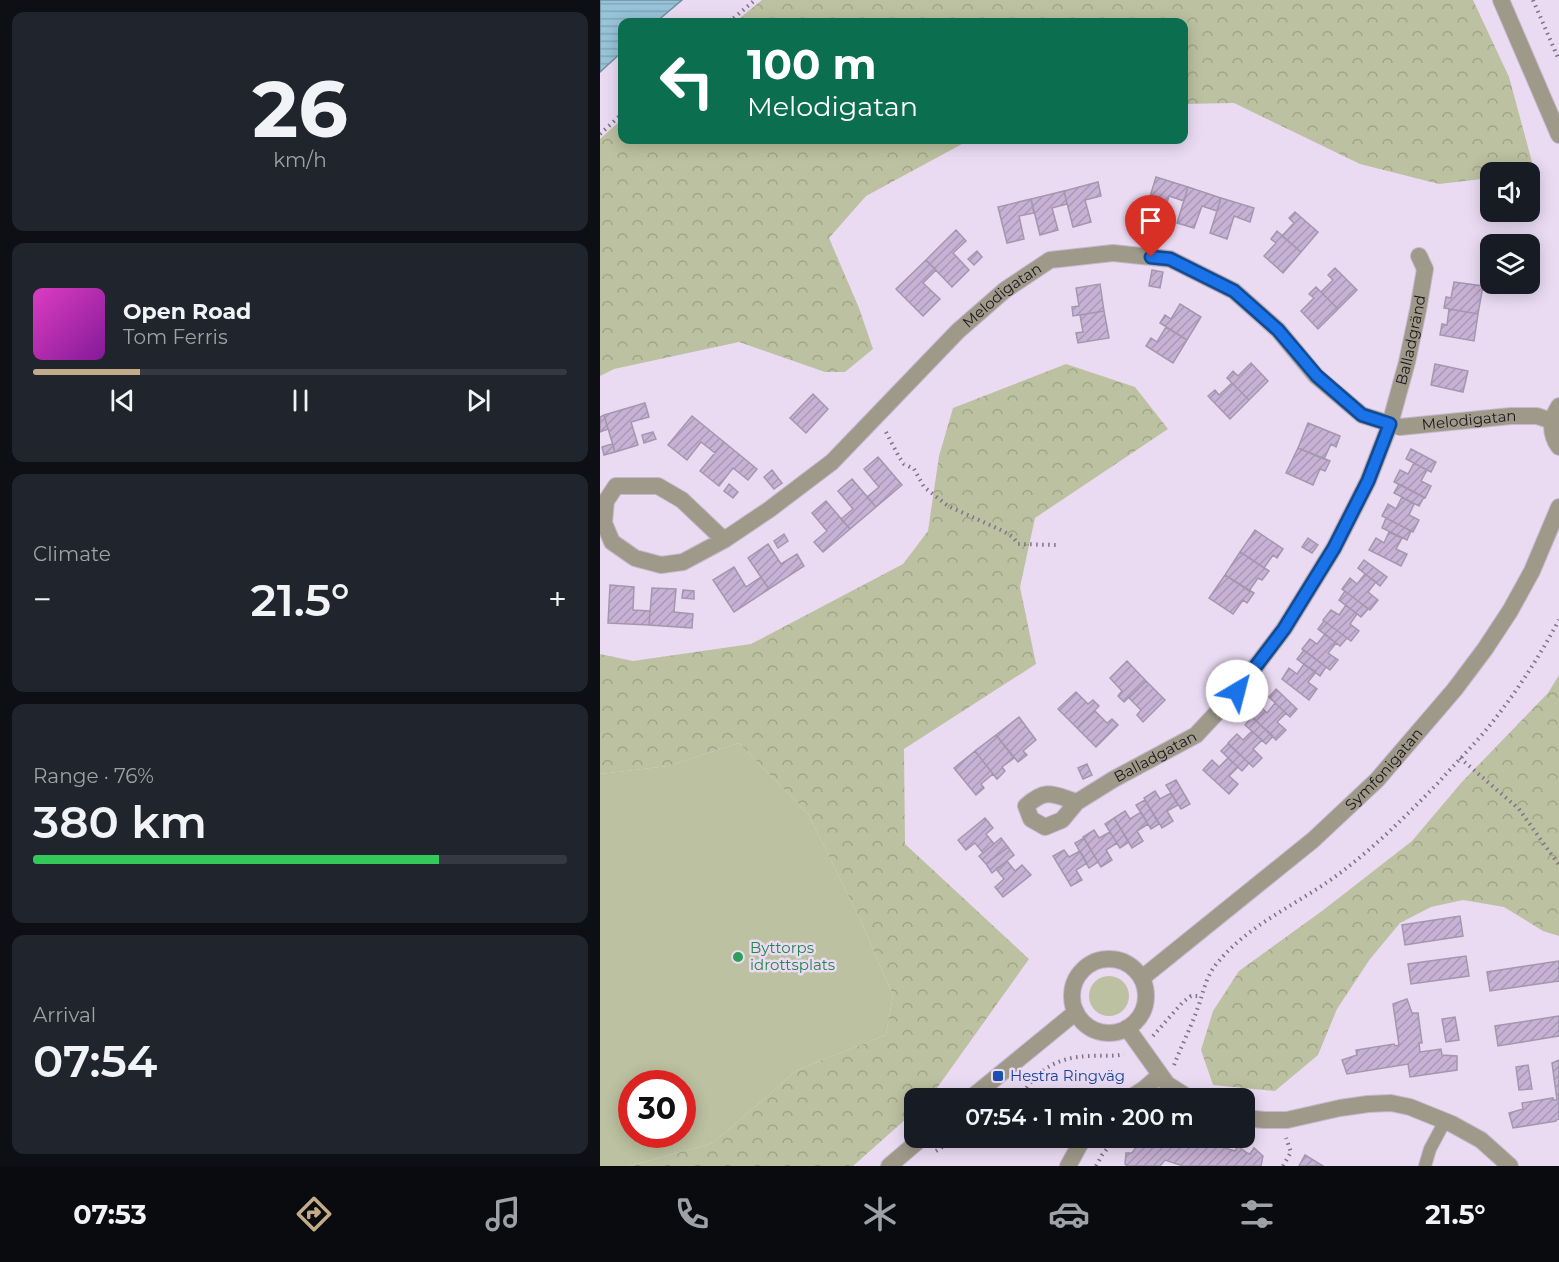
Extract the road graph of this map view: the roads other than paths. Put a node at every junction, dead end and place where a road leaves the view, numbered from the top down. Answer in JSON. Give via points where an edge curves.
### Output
{"nodes":[{"id":1,"x":1502,"y":0,"type":"edge"},
{"id":2,"x":1559,"y":135,"type":"edge"},
{"id":3,"x":1419,"y":256,"type":"dead end"},
{"id":4,"x":1556,"y":414,"type":"edge"},
{"id":5,"x":1390,"y":424,"type":"junction"},
{"id":6,"x":1559,"y":447,"type":"edge"},
{"id":7,"x":1559,"y":507,"type":"edge"},
{"id":8,"x":724,"y":540,"type":"junction"},
{"id":9,"x":1077,"y":802,"type":"dead end"},
{"id":10,"x":1142,"y":978,"type":"junction"},
{"id":11,"x":1076,"y":1012,"type":"junction"},
{"id":12,"x":1127,"y":1028,"type":"junction"},
{"id":13,"x":1163,"y":1079,"type":"junction"},
{"id":14,"x":982,"y":1088,"type":"edge"},
{"id":15,"x":1146,"y":1088,"type":"edge"},
{"id":16,"x":1175,"y":1088,"type":"edge"},
{"id":17,"x":1255,"y":1119,"type":"edge"},
{"id":18,"x":1445,"y":1121,"type":"junction"},
{"id":19,"x":910,"y":1148,"type":"edge"},
{"id":20,"x":1078,"y":1148,"type":"edge"},
{"id":21,"x":889,"y":1166,"type":"edge"},
{"id":22,"x":1068,"y":1166,"type":"edge"},
{"id":23,"x":1425,"y":1166,"type":"edge"},
{"id":24,"x":1510,"y":1166,"type":"edge"}],
"edges":[{"from":1,"to":2,"type":"street"},
{"from":3,"to":5,"type":"street","name":"Balladgränd","via":[[1425,269],[1418,310]]},
{"from":4,"to":5,"type":"street","name":"Melodigatan","via":[[1400,427]]},
{"from":4,"to":6,"type":"street","via":[[1553,436]]},
{"from":5,"to":8,"type":"street","name":"Melodigatan","via":[[1362,415],[1317,376],[1278,330],[1234,291],[1170,259],[1113,253],[1050,260],[1005,290],[958,331],[832,462]]},
{"from":5,"to":9,"type":"street","name":"Balladgatan","via":[[1368,481],[1334,548],[1284,629],[1237,691],[1196,735]]},
{"from":7,"to":10,"type":"street","name":"Symfonigatan","via":[[1532,571],[1491,640],[1455,689],[1377,780],[1305,847]]},
{"from":8,"to":8,"type":"street","name":"Melodigatan","via":[[682,500],[658,486],[616,486],[606,501],[604,523],[612,542],[635,558],[661,566],[683,562]]},
{"from":10,"to":11,"type":"street","via":[[1121,961],[1095,962],[1083,969],[1073,986]]},
{"from":10,"to":12,"type":"street","via":[[1145,1006]]},
{"from":11,"to":12,"type":"street","via":[[1084,1023],[1101,1032],[1115,1033]]},
{"from":11,"to":14,"type":"street"},
{"from":12,"to":13,"type":"street"},
{"from":13,"to":15,"type":"street"},
{"from":13,"to":16,"type":"street"},
{"from":17,"to":18,"type":"street","via":[[1281,1120],[1391,1103]]},
{"from":18,"to":23,"type":"lane"},
{"from":18,"to":24,"type":"street","via":[[1481,1140]]},
{"from":19,"to":21,"type":"street"},
{"from":20,"to":22,"type":"street"}]}
